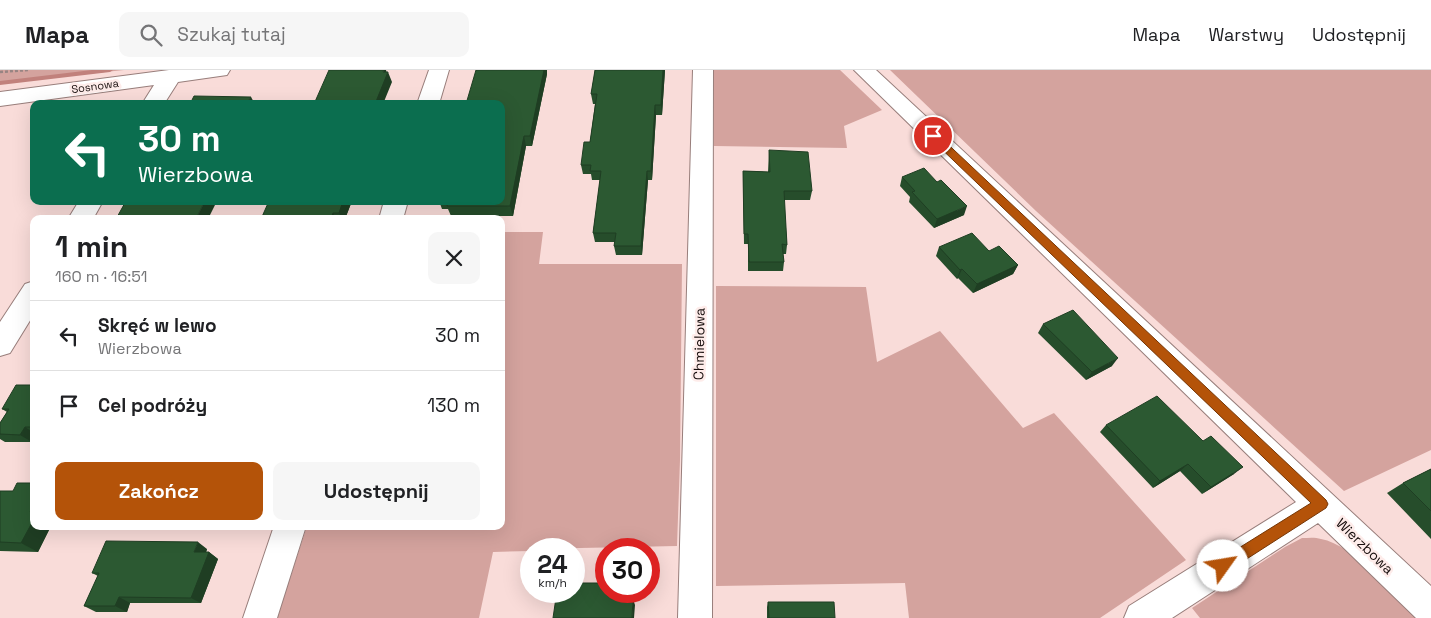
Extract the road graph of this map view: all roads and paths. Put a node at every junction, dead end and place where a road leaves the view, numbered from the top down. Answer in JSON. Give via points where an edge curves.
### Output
{"nodes":[{"id":1,"x":29,"y":70,"type":"edge"},
{"id":2,"x":220,"y":70,"type":"edge"},
{"id":3,"x":439,"y":70,"type":"edge"},
{"id":4,"x":703,"y":70,"type":"edge"},
{"id":5,"x":864,"y":70,"type":"edge"},
{"id":6,"x":0,"y":72,"type":"edge"},
{"id":7,"x":171,"y":76,"type":"junction"},
{"id":8,"x":0,"y":99,"type":"edge"},
{"id":9,"x":156,"y":100,"type":"edge"},
{"id":10,"x":429,"y":100,"type":"edge"},
{"id":11,"x":30,"y":297,"type":"edge"},
{"id":12,"x":0,"y":345,"type":"edge"},
{"id":13,"x":1321,"y":504,"type":"junction"},
{"id":14,"x":289,"y":530,"type":"edge"},
{"id":15,"x":1431,"y":610,"type":"edge"},
{"id":16,"x":260,"y":618,"type":"edge"},
{"id":17,"x":695,"y":618,"type":"edge"},
{"id":18,"x":1141,"y":618,"type":"edge"}],
"edges":[{"from":1,"to":6,"type":"path"},
{"from":2,"to":7,"type":"street","name":"Sosnowa"},
{"from":3,"to":10,"type":"street"},
{"from":4,"to":17,"type":"street","name":"Chmielowa"},
{"from":5,"to":13,"type":"street","name":"Wierzbowa"},
{"from":7,"to":8,"type":"street","name":"Sosnowa"},
{"from":7,"to":9,"type":"street"},
{"from":11,"to":12,"type":"street"},
{"from":13,"to":15,"type":"street","name":"Wierzbowa"},
{"from":13,"to":18,"type":"street"},
{"from":14,"to":16,"type":"street"}]}
